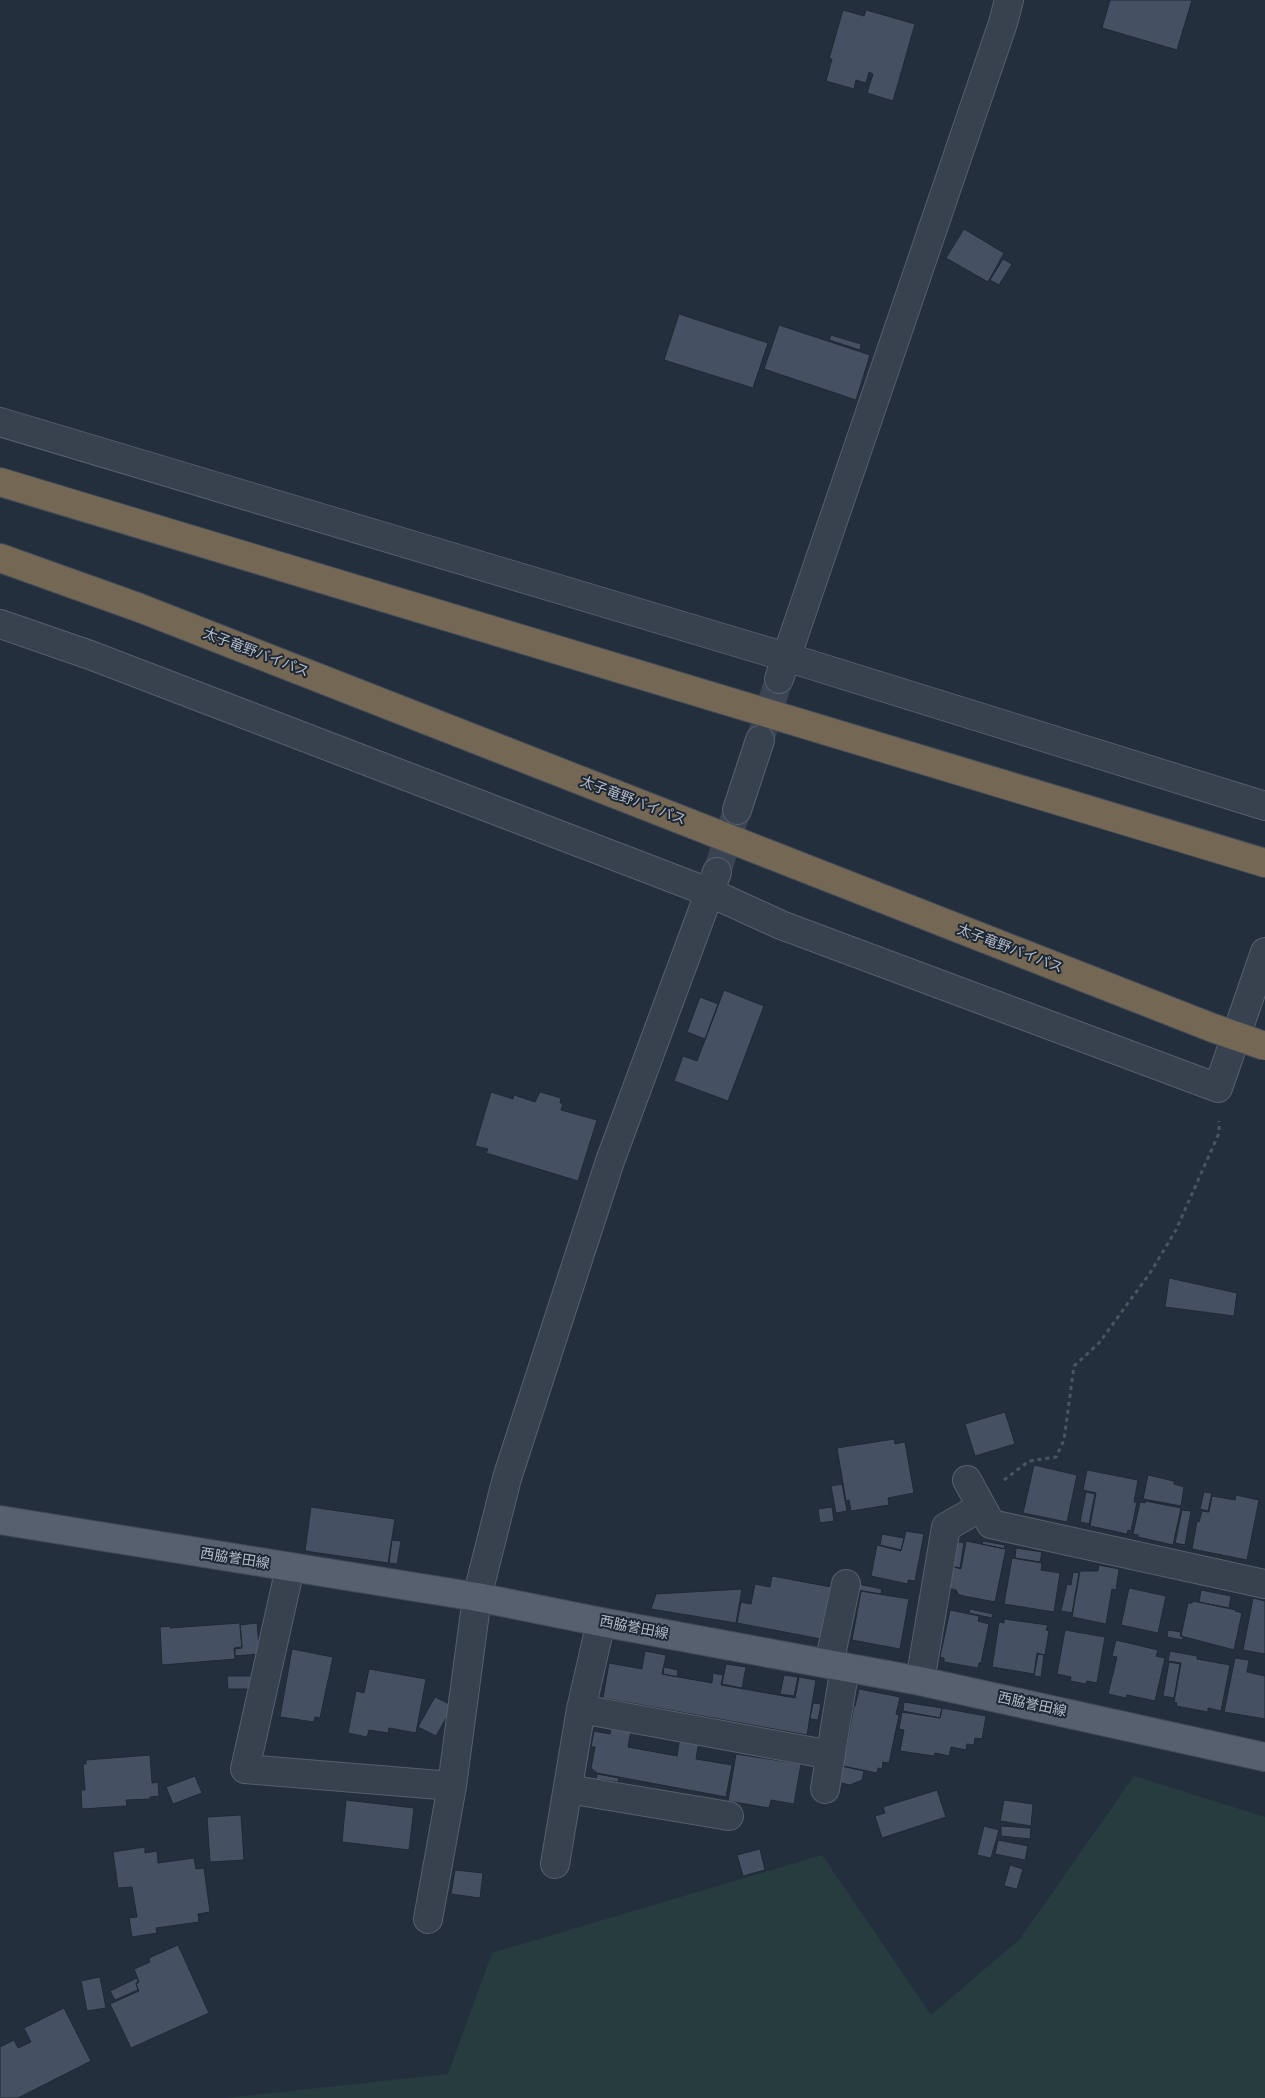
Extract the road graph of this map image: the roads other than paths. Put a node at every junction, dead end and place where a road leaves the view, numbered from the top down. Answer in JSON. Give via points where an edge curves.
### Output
{"nodes":[{"id":1,"x":1009,"y":0,"type":"edge"},
{"id":2,"x":0,"y":422,"type":"edge"},
{"id":3,"x":0,"y":482,"type":"edge"},
{"id":4,"x":0,"y":558,"type":"edge"},
{"id":5,"x":0,"y":569,"type":"edge"},
{"id":6,"x":140,"y":608,"type":"junction"},
{"id":7,"x":0,"y":624,"type":"edge"},
{"id":8,"x":782,"y":668,"type":"junction"},
{"id":9,"x":760,"y":740,"type":"tunnel mouth"},
{"id":10,"x":1265,"y":806,"type":"edge"},
{"id":11,"x":737,"y":810,"type":"tunnel mouth"},
{"id":12,"x":1265,"y":863,"type":"edge"},
{"id":13,"x":714,"y":882,"type":"junction"},
{"id":14,"x":1265,"y":952,"type":"edge"},
{"id":15,"x":1265,"y":1046,"type":"edge"},
{"id":16,"x":0,"y":1520,"type":"edge"},
{"id":17,"x":290,"y":1568,"type":"junction"},
{"id":18,"x":846,"y":1584,"type":"dead end"},
{"id":19,"x":1265,"y":1584,"type":"edge"},
{"id":20,"x":478,"y":1597,"type":"junction"},
{"id":21,"x":601,"y":1622,"type":"junction"},
{"id":22,"x":837,"y":1666,"type":"junction"},
{"id":23,"x":920,"y":1680,"type":"junction"},
{"id":24,"x":580,"y":1710,"type":"junction"},
{"id":25,"x":831,"y":1755,"type":"junction"},
{"id":26,"x":1265,"y":1757,"type":"edge"},
{"id":27,"x":452,"y":1786,"type":"junction"},
{"id":28,"x":568,"y":1789,"type":"junction"},
{"id":29,"x":825,"y":1789,"type":"dead end"},
{"id":30,"x":729,"y":1816,"type":"dead end"},
{"id":31,"x":555,"y":1864,"type":"dead end"},
{"id":32,"x":428,"y":1919,"type":"dead end"}],
"edges":[{"from":1,"to":8,"type":"street"},
{"from":2,"to":8,"type":"street"},
{"from":3,"to":12,"type":"highway"},
{"from":4,"to":6,"type":"highway","name":"太子竜野バイパス"},
{"from":5,"to":6,"type":"highway"},
{"from":6,"to":15,"type":"highway","name":"太子竜野バイパス","bridge":true},
{"from":7,"to":13,"type":"street"},
{"from":8,"to":10,"type":"street"},
{"from":9,"to":11,"type":"street"},
{"from":13,"to":14,"type":"street","via":[[781,925],[1218,1088]]},
{"from":13,"to":20,"type":"street","via":[[607,1170],[507,1478]]},
{"from":16,"to":17,"type":"main road","name":"西脇誉田線"},
{"from":17,"to":20,"type":"main road","name":"西脇誉田線"},
{"from":17,"to":27,"type":"street","via":[[245,1770]]},
{"from":18,"to":22,"type":"street"},
{"from":19,"to":23,"type":"street","via":[[991,1524],[975,1496],[946,1527]]},
{"from":20,"to":21,"type":"main road","name":"西脇誉田線"},
{"from":20,"to":27,"type":"street"},
{"from":21,"to":22,"type":"main road","name":"西脇誉田線"},
{"from":21,"to":24,"type":"street"},
{"from":22,"to":23,"type":"main road","name":"西脇誉田線"},
{"from":22,"to":25,"type":"street"},
{"from":23,"to":26,"type":"main road","name":"西脇誉田線"},
{"from":24,"to":25,"type":"street"},
{"from":24,"to":28,"type":"street"},
{"from":25,"to":29,"type":"street"},
{"from":27,"to":32,"type":"street"},
{"from":28,"to":30,"type":"street"},
{"from":28,"to":31,"type":"street"}]}
